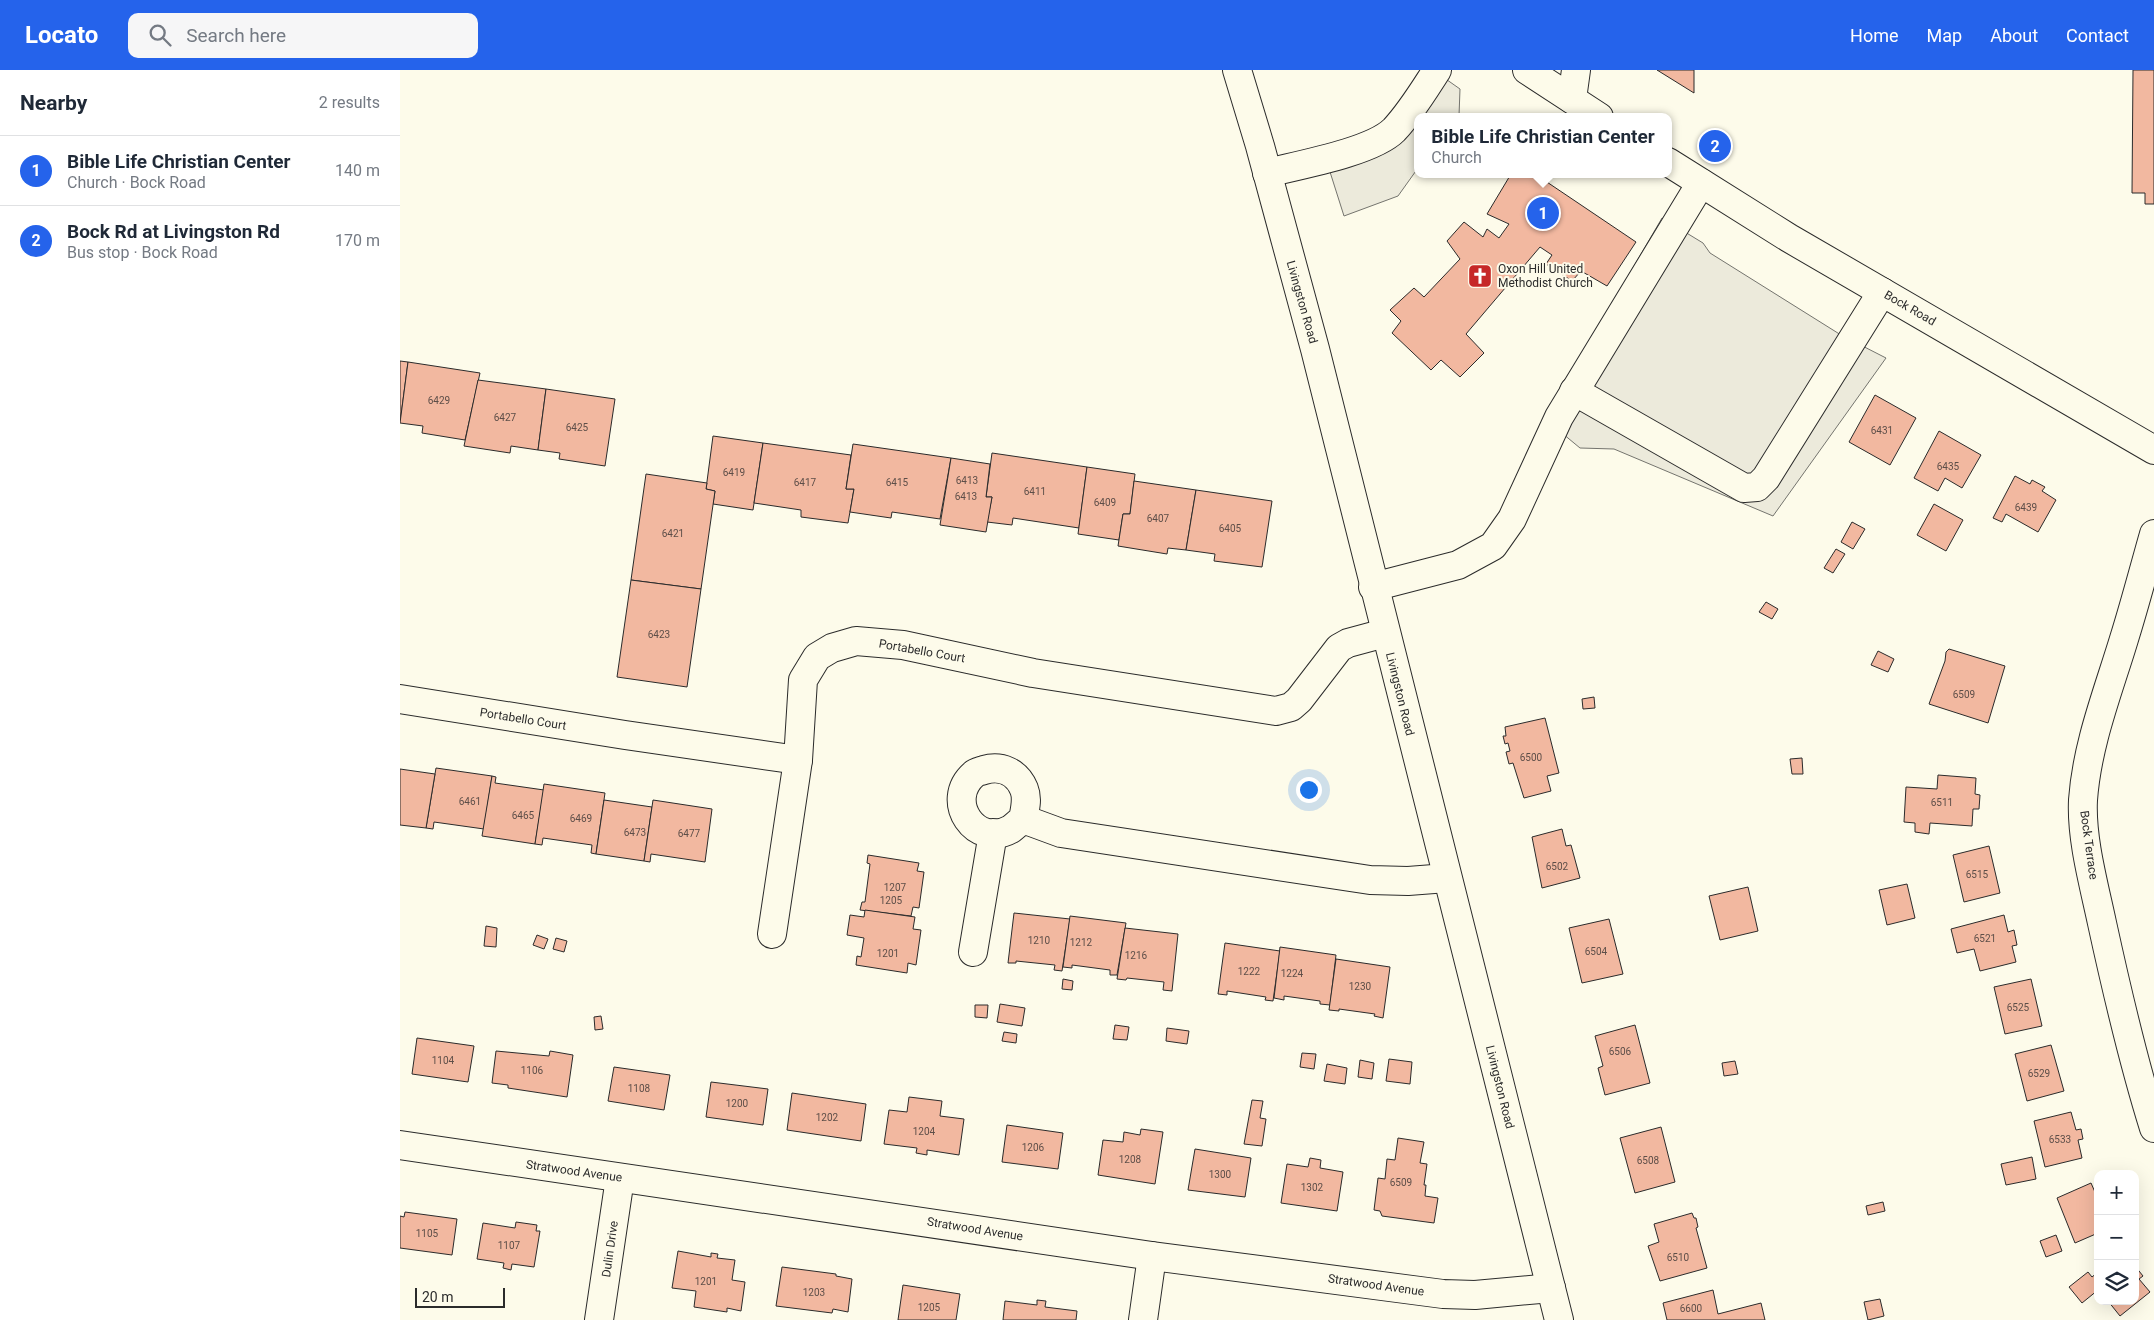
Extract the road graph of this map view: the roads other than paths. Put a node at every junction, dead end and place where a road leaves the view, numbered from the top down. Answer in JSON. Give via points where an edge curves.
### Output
{"nodes":[{"id":1,"x":1237,"y":70,"type":"edge"},
{"id":2,"x":1437,"y":70,"type":"edge"},
{"id":3,"x":1527,"y":70,"type":"edge"},
{"id":4,"x":1576,"y":70,"type":"edge"},
{"id":5,"x":1572,"y":99,"type":"junction"},
{"id":6,"x":1593,"y":113,"type":"edge"},
{"id":7,"x":1672,"y":165,"type":"edge"},
{"id":8,"x":1267,"y":173,"type":"junction"},
{"id":9,"x":1700,"y":183,"type":"junction"},
{"id":10,"x":1882,"y":292,"type":"junction"},
{"id":11,"x":1574,"y":391,"type":"junction"},
{"id":12,"x":2154,"y":450,"type":"edge"},
{"id":13,"x":2154,"y":534,"type":"edge"},
{"id":14,"x":1374,"y":587,"type":"junction"},
{"id":15,"x":1385,"y":633,"type":"junction"},
{"id":16,"x":400,"y":700,"type":"edge"},
{"id":17,"x":798,"y":760,"type":"junction"},
{"id":18,"x":1023,"y":819,"type":"junction"},
{"id":19,"x":992,"y":833,"type":"junction"},
{"id":20,"x":1447,"y":878,"type":"junction"},
{"id":21,"x":772,"y":934,"type":"dead end"},
{"id":22,"x":973,"y":952,"type":"dead end"},
{"id":23,"x":2154,"y":1128,"type":"edge"},
{"id":24,"x":400,"y":1146,"type":"edge"},
{"id":25,"x":620,"y":1178,"type":"junction"},
{"id":26,"x":1152,"y":1256,"type":"junction"},
{"id":27,"x":1551,"y":1288,"type":"junction"},
{"id":28,"x":599,"y":1320,"type":"edge"},
{"id":29,"x":1143,"y":1320,"type":"edge"},
{"id":30,"x":1559,"y":1320,"type":"edge"}],
"edges":[{"from":1,"to":8,"type":"street","name":"Livingston Road"},
{"from":2,"to":8,"type":"street","via":[[1393,131],[1362,149]]},
{"from":3,"to":5,"type":"street"},
{"from":4,"to":5,"type":"street"},
{"from":5,"to":6,"type":"street"},
{"from":7,"to":9,"type":"street","name":"Bock Road"},
{"from":8,"to":14,"type":"street","name":"Livingston Road"},
{"from":9,"to":10,"type":"street","name":"Bock Road"},
{"from":9,"to":11,"type":"street"},
{"from":10,"to":11,"type":"street","via":[[1766,478],[1757,487],[1744,488]]},
{"from":10,"to":12,"type":"street","name":"Bock Road"},
{"from":11,"to":14,"type":"street","via":[[1512,518],[1493,546],[1458,565]]},
{"from":13,"to":23,"type":"street","name":"Bock Terrace","via":[[2088,762],[2083,802],[2095,892],[2125,1024]]},
{"from":14,"to":15,"type":"street","name":"Livingston Road"},
{"from":15,"to":17,"type":"street","name":"Portabello Court","via":[[1339,648],[1299,700],[1291,707],[1276,712],[1033,672],[903,645],[848,642],[817,657],[803,680]]},
{"from":15,"to":20,"type":"street","name":"Livingston Road"},
{"from":16,"to":17,"type":"street","name":"Portabello Court"},
{"from":17,"to":21,"type":"street"},
{"from":18,"to":19,"type":"street","via":[[1009,830]]},
{"from":18,"to":19,"type":"street","via":[[1025,790],[1018,778],[1007,770],[994,767],[975,773],[962,789],[962,810],[968,822],[979,830]]},
{"from":18,"to":20,"type":"street","via":[[1061,833],[1370,880]]},
{"from":19,"to":22,"type":"street"},
{"from":20,"to":27,"type":"street","name":"Livingston Road"},
{"from":24,"to":25,"type":"street","name":"Stratwood Avenue"},
{"from":25,"to":26,"type":"street","name":"Stratwood Avenue"},
{"from":25,"to":28,"type":"street","name":"Dulin Drive"},
{"from":26,"to":27,"type":"street","name":"Stratwood Avenue","via":[[1443,1294],[1484,1295]]},
{"from":26,"to":29,"type":"street"},
{"from":27,"to":30,"type":"street","name":"Livingston Road"}]}
